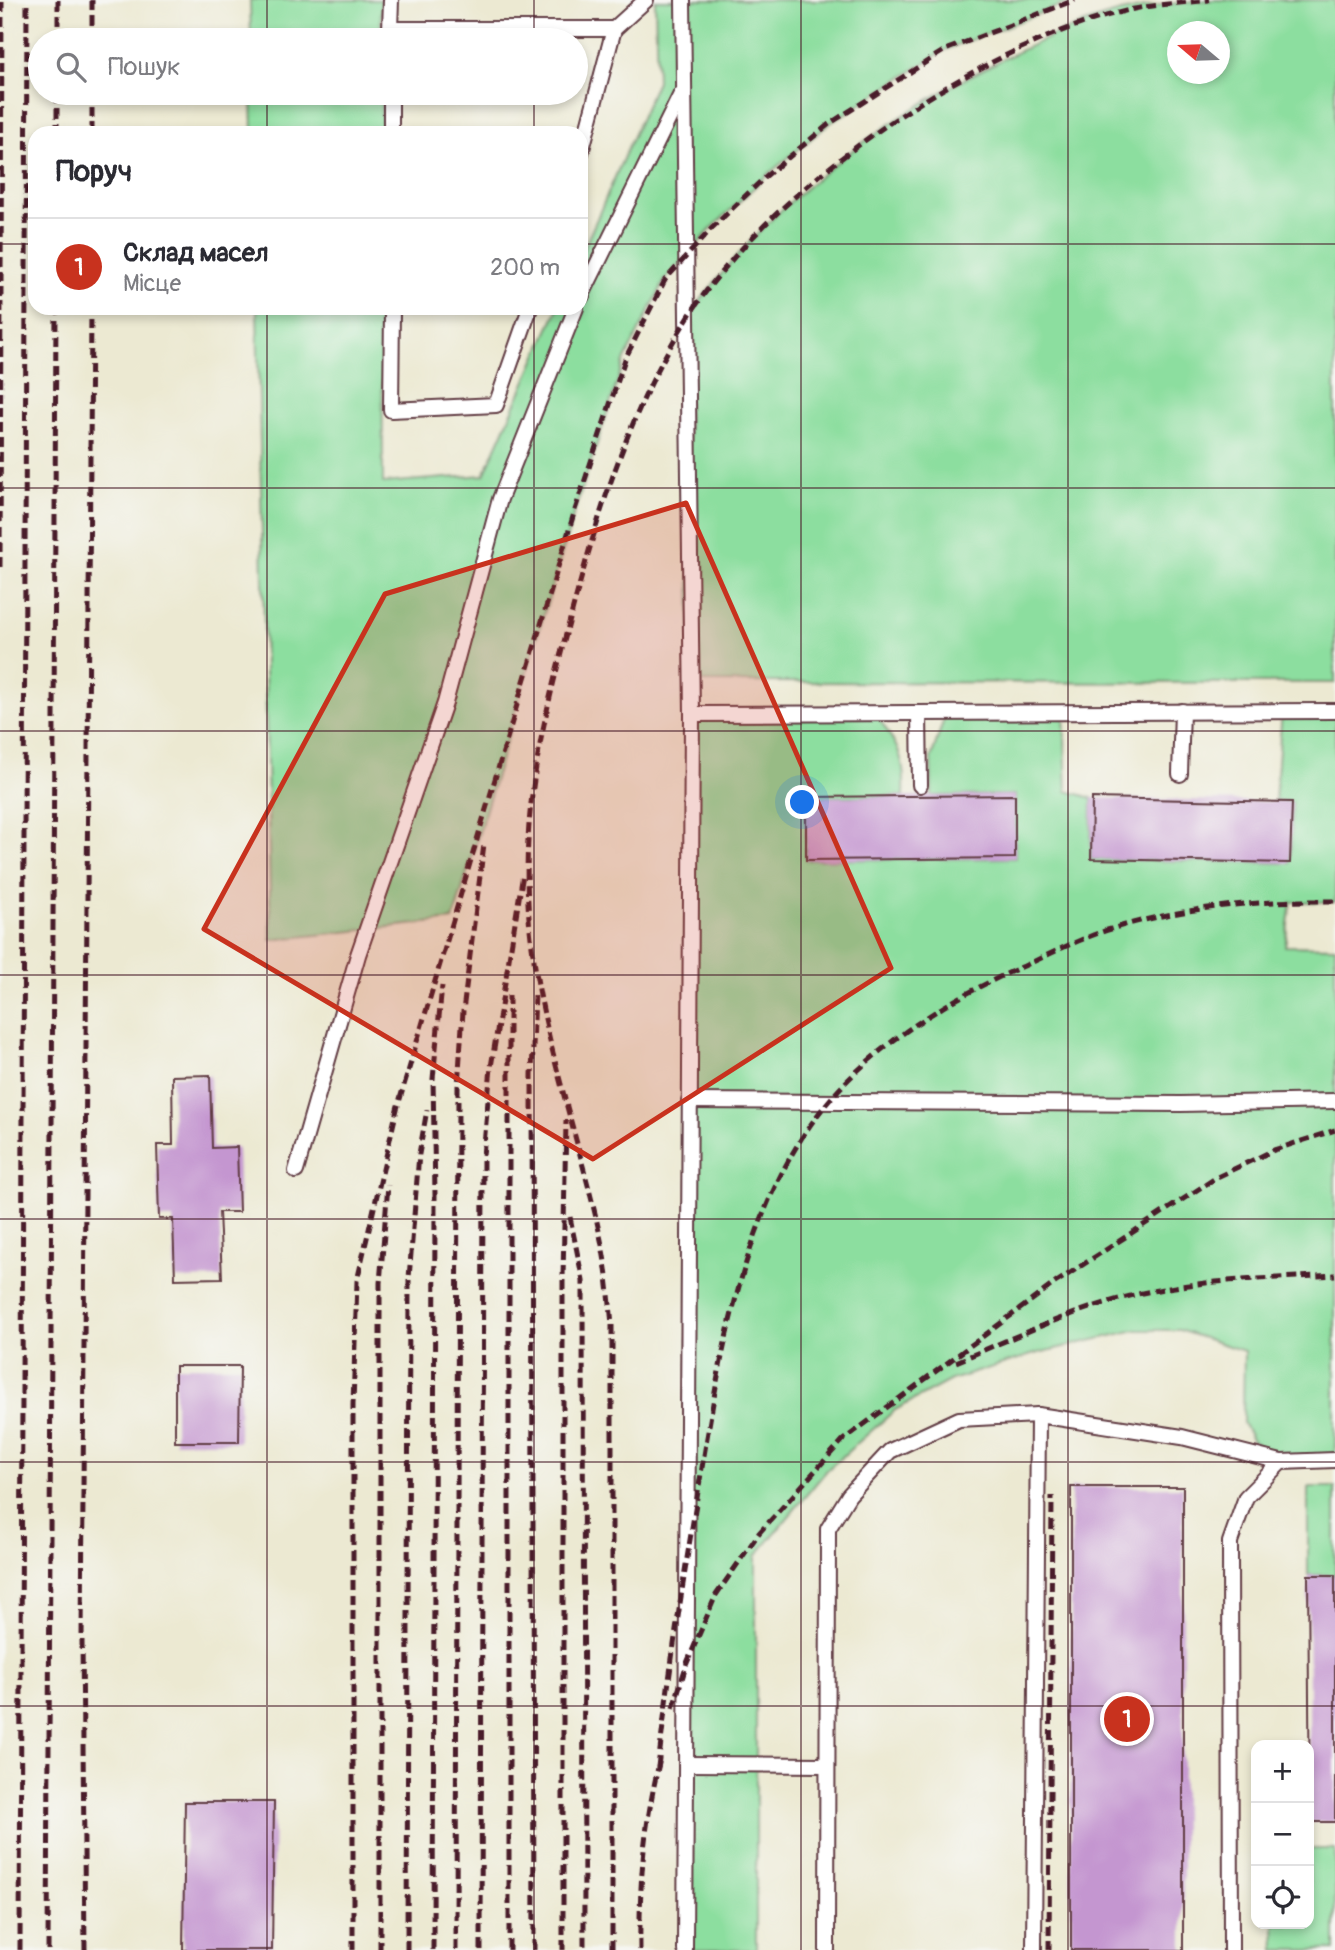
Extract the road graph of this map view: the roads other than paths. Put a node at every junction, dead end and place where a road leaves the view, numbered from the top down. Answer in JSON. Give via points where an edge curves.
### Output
{"nodes":[{"id":1,"x":391,"y":0,"type":"edge"},
{"id":2,"x":646,"y":0,"type":"edge"},
{"id":3,"x":682,"y":0,"type":"edge"},
{"id":4,"x":391,"y":28,"type":"edge"},
{"id":5,"x":614,"y":29,"type":"junction"},
{"id":6,"x":588,"y":30,"type":"edge"},
{"id":7,"x":683,"y":90,"type":"junction"},
{"id":8,"x":391,"y":105,"type":"edge"},
{"id":9,"x":391,"y":126,"type":"edge"},
{"id":10,"x":588,"y":127,"type":"edge"},
{"id":11,"x":588,"y":283,"type":"edge"},
{"id":12,"x":392,"y":315,"type":"edge"},
{"id":13,"x":528,"y":315,"type":"edge"},
{"id":14,"x":573,"y":315,"type":"edge"},
{"id":15,"x":1335,"y":711,"type":"edge"},
{"id":16,"x":1182,"y":712,"type":"junction"},
{"id":17,"x":692,"y":713,"type":"junction"},
{"id":18,"x":919,"y":713,"type":"junction"},
{"id":19,"x":1180,"y":774,"type":"dead end"},
{"id":20,"x":920,"y":785,"type":"dead end"},
{"id":21,"x":689,"y":1101,"type":"junction"},
{"id":22,"x":1335,"y":1101,"type":"edge"},
{"id":23,"x":296,"y":1171,"type":"dead end"},
{"id":24,"x":1038,"y":1415,"type":"junction"},
{"id":25,"x":1335,"y":1460,"type":"edge"},
{"id":26,"x":1281,"y":1462,"type":"junction"},
{"id":27,"x":686,"y":1764,"type":"junction"},
{"id":28,"x":827,"y":1765,"type":"junction"},
{"id":29,"x":685,"y":1950,"type":"edge"},
{"id":30,"x":827,"y":1950,"type":"edge"},
{"id":31,"x":1034,"y":1950,"type":"edge"},
{"id":32,"x":1231,"y":1950,"type":"edge"}],
"edges":[{"from":1,"to":4,"type":"lane"},
{"from":2,"to":5,"type":"lane"},
{"from":3,"to":7,"type":"lane"},
{"from":5,"to":6,"type":"lane"},
{"from":5,"to":10,"type":"lane"},
{"from":7,"to":11,"type":"lane"},
{"from":7,"to":17,"type":"lane"},
{"from":8,"to":9,"type":"lane"},
{"from":12,"to":13,"type":"lane","via":[[391,411],[496,405]]},
{"from":14,"to":23,"type":"lane","via":[[499,499],[445,703],[358,954]]},
{"from":15,"to":16,"type":"lane"},
{"from":16,"to":18,"type":"lane"},
{"from":16,"to":19,"type":"lane"},
{"from":17,"to":18,"type":"lane"},
{"from":17,"to":21,"type":"lane"},
{"from":18,"to":20,"type":"lane"},
{"from":21,"to":22,"type":"lane"},
{"from":21,"to":27,"type":"lane"},
{"from":24,"to":26,"type":"lane","via":[[1182,1437]]},
{"from":24,"to":28,"type":"lane","via":[[958,1419],[890,1451],[849,1495],[828,1529]]},
{"from":24,"to":31,"type":"lane"},
{"from":25,"to":26,"type":"lane"},
{"from":26,"to":32,"type":"lane","via":[[1246,1497],[1230,1542]]},
{"from":27,"to":28,"type":"lane"},
{"from":27,"to":29,"type":"lane"},
{"from":28,"to":30,"type":"lane"}]}
